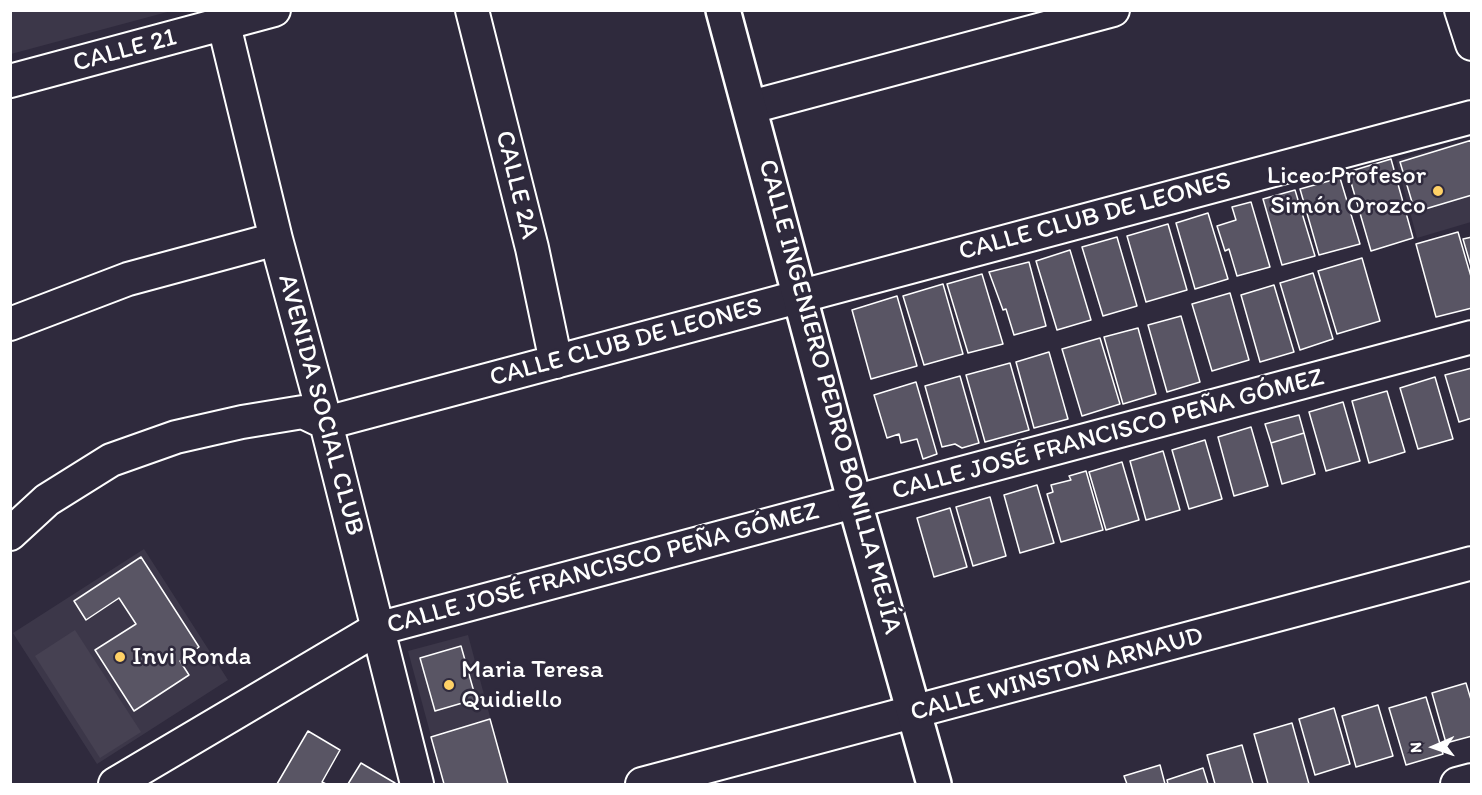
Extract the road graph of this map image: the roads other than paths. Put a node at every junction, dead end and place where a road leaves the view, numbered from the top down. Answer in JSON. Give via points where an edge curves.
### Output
{"nodes":[{"id":1,"x":274,"y":10,"type":"edge"},
{"id":2,"x":472,"y":10,"type":"edge"},
{"id":3,"x":723,"y":10,"type":"edge"},
{"id":4,"x":1113,"y":10,"type":"edge"},
{"id":5,"x":1461,"y":10,"type":"edge"},
{"id":6,"x":225,"y":25,"type":"junction"},
{"id":7,"x":1472,"y":44,"type":"edge"},
{"id":8,"x":10,"y":81,"type":"edge"},
{"id":9,"x":750,"y":107,"type":"junction"},
{"id":10,"x":1472,"y":117,"type":"edge"},
{"id":11,"x":276,"y":239,"type":"junction"},
{"id":12,"x":800,"y":295,"type":"junction"},
{"id":13,"x":10,"y":324,"type":"edge"},
{"id":14,"x":1472,"y":338,"type":"edge"},
{"id":15,"x":556,"y":362,"type":"junction"},
{"id":16,"x":326,"y":423,"type":"junction"},
{"id":17,"x":855,"y":503,"type":"junction"},
{"id":18,"x":10,"y":534,"type":"edge"},
{"id":19,"x":1472,"y":563,"type":"edge"},
{"id":20,"x":377,"y":628,"type":"junction"},
{"id":21,"x":915,"y":713,"type":"junction"},
{"id":22,"x":1472,"y":780,"type":"edge"},
{"id":23,"x":115,"y":784,"type":"edge"},
{"id":24,"x":417,"y":784,"type":"edge"},
{"id":25,"x":649,"y":784,"type":"edge"},
{"id":26,"x":934,"y":784,"type":"edge"},
{"id":27,"x":1457,"y":784,"type":"edge"}],
"edges":[{"from":1,"to":6,"type":"street","name":"CALLE 21"},
{"from":2,"to":15,"type":"street","name":"CALLE 2A","via":[[532,248]]},
{"from":3,"to":9,"type":"street","name":"CALLE INGENIERO PEDRO BONILLA MEJÍA"},
{"from":4,"to":9,"type":"street"},
{"from":5,"to":7,"type":"street"},
{"from":6,"to":8,"type":"street","name":"CALLE 21"},
{"from":6,"to":11,"type":"street","name":"AVENIDA SOCIAL CLUB"},
{"from":9,"to":12,"type":"street","name":"CALLE INGENIERO PEDRO BONILLA MEJÍA"},
{"from":10,"to":12,"type":"street","name":"CALLE CLUB DE LEONES"},
{"from":11,"to":13,"type":"street","via":[[128,279]]},
{"from":11,"to":16,"type":"street","name":"AVENIDA SOCIAL CLUB"},
{"from":12,"to":15,"type":"street","name":"CALLE CLUB DE LEONES"},
{"from":12,"to":17,"type":"street","name":"CALLE INGENIERO PEDRO BONILLA MEJÍA"},
{"from":14,"to":17,"type":"street","name":"CALLE JOSÉ FRANCISCO PEÑA GÓMEZ"},
{"from":15,"to":16,"type":"street","name":"CALLE CLUB DE LEONES"},
{"from":16,"to":18,"type":"street","via":[[303,412],[242,422],[144,448],[111,460],[46,501]]},
{"from":16,"to":20,"type":"street","name":"AVENIDA SOCIAL CLUB"},
{"from":17,"to":20,"type":"street","name":"CALLE JOSÉ FRANCISCO PEÑA GÓMEZ"},
{"from":17,"to":21,"type":"street","name":"CALLE INGENIERO PEDRO BONILLA MEJÍA"},
{"from":19,"to":21,"type":"street","name":"CALLE WINSTON ARNAUD"},
{"from":20,"to":23,"type":"street","name":"CALLE JOSÉ FRANCISCO PEÑA GÓMEZ"},
{"from":20,"to":24,"type":"street","name":"AVENIDA SOCIAL CLUB"},
{"from":21,"to":25,"type":"street","name":"CALLE WINSTON ARNAUD"},
{"from":21,"to":26,"type":"street","name":"CALLE INGENIERO PEDRO BONILLA MEJÍA"},
{"from":22,"to":27,"type":"street"}]}
